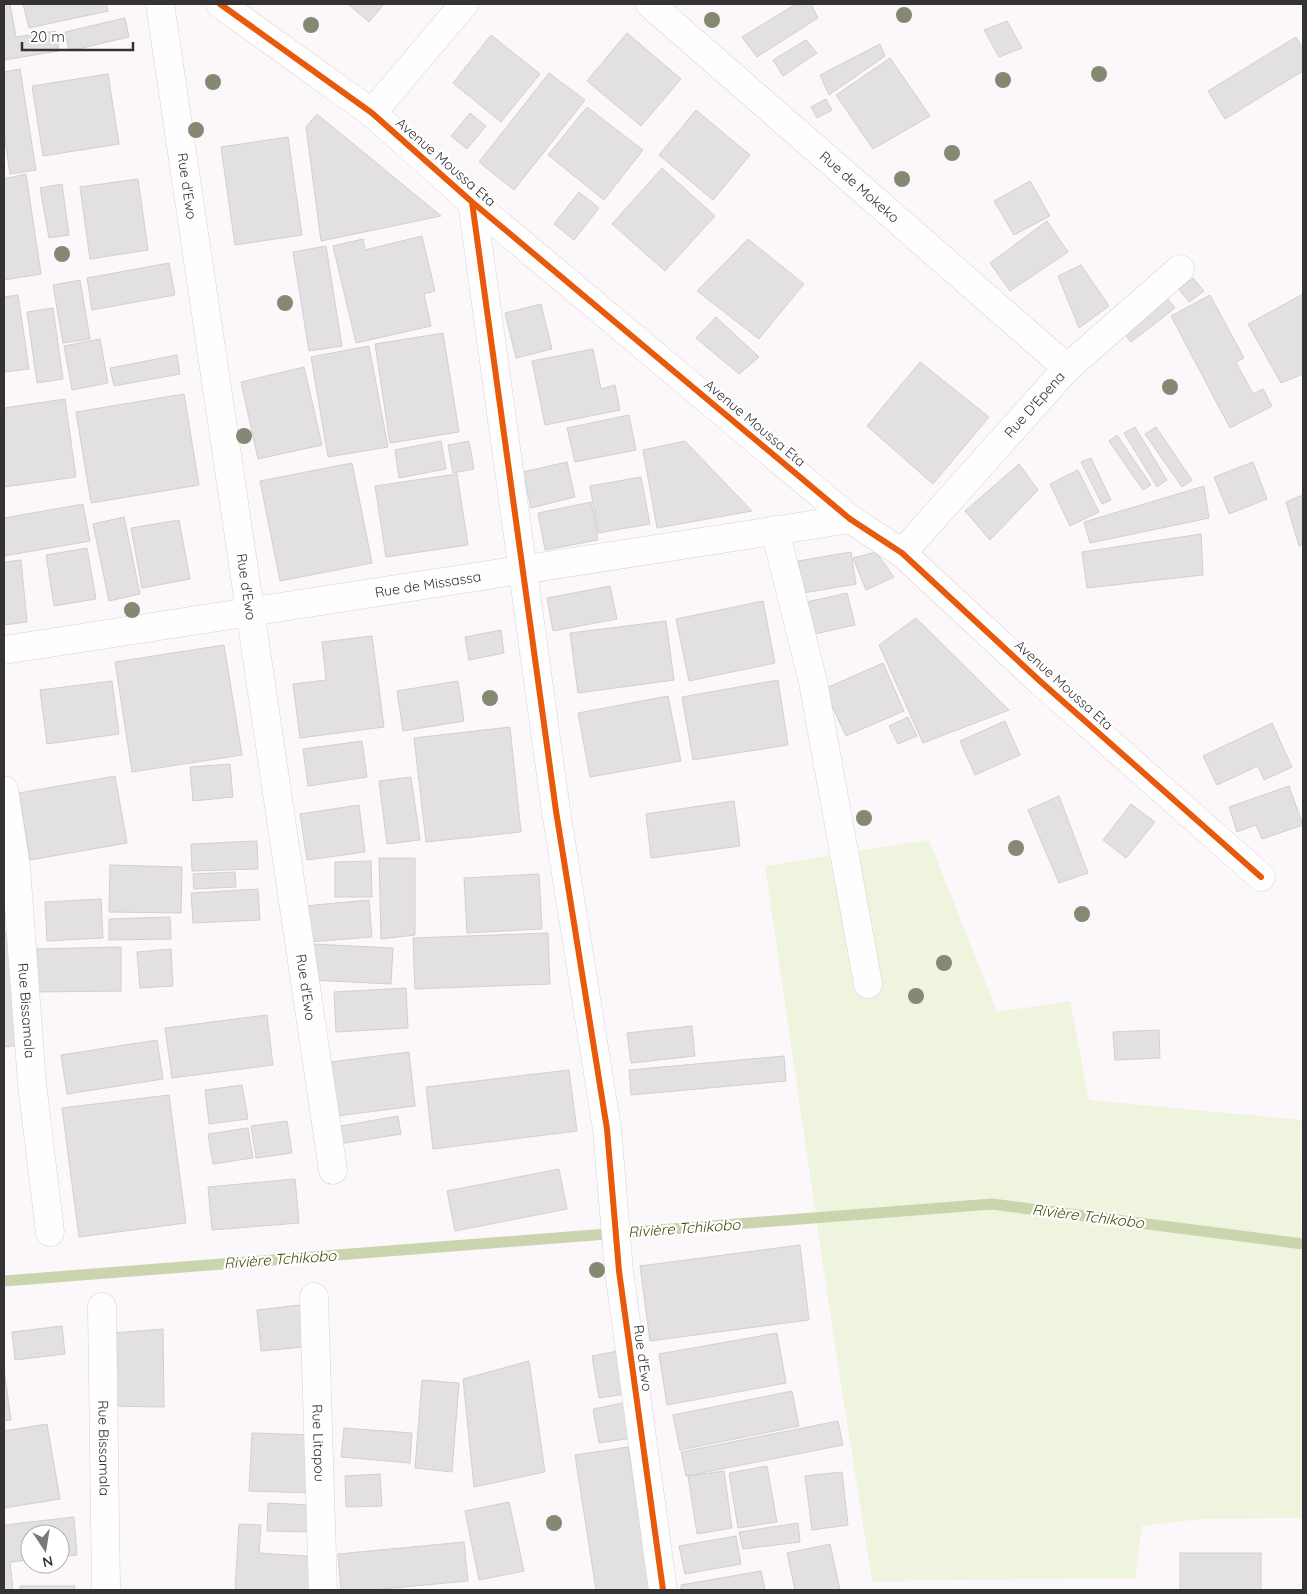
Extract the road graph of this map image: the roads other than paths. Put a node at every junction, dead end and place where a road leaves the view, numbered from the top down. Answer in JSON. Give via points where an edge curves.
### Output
{"nodes":[{"id":1,"x":160,"y":4,"type":"edge"},
{"id":2,"x":220,"y":4,"type":"edge"},
{"id":3,"x":464,"y":4,"type":"edge"},
{"id":4,"x":650,"y":4,"type":"edge"},
{"id":5,"x":372,"y":113,"type":"junction"},
{"id":6,"x":472,"y":202,"type":"junction"},
{"id":7,"x":1180,"y":269,"type":"dead end"},
{"id":8,"x":1067,"y":368,"type":"junction"},
{"id":9,"x":850,"y":519,"type":"junction"},
{"id":10,"x":776,"y":530,"type":"junction"},
{"id":11,"x":902,"y":553,"type":"junction"},
{"id":12,"x":523,"y":569,"type":"junction"},
{"id":13,"x":250,"y":612,"type":"junction"},
{"id":14,"x":4,"y":650,"type":"edge"},
{"id":15,"x":4,"y":790,"type":"edge"},
{"id":16,"x":1261,"y":877,"type":"dead end"},
{"id":17,"x":868,"y":984,"type":"dead end"},
{"id":18,"x":333,"y":1170,"type":"dead end"},
{"id":19,"x":50,"y":1232,"type":"dead end"},
{"id":20,"x":314,"y":1297,"type":"dead end"},
{"id":21,"x":102,"y":1307,"type":"dead end"},
{"id":22,"x":106,"y":1590,"type":"edge"},
{"id":23,"x":323,"y":1590,"type":"edge"},
{"id":24,"x":663,"y":1590,"type":"edge"}],
"edges":[{"from":1,"to":13,"type":"street","name":"Rue d'Ewo"},
{"from":2,"to":5,"type":"street","name":"Avenue Moussa Eta"},
{"from":3,"to":5,"type":"street"},
{"from":4,"to":8,"type":"street","name":"Rue de Mokeko"},
{"from":5,"to":6,"type":"street","name":"Avenue Moussa Eta"},
{"from":6,"to":9,"type":"street","name":"Avenue Moussa Eta"},
{"from":6,"to":12,"type":"street","name":"Rue d'Ewo"},
{"from":7,"to":8,"type":"street","name":"Rue D'Epena"},
{"from":8,"to":11,"type":"street","name":"Rue D'Epena"},
{"from":9,"to":10,"type":"street","name":"Rue de Missassa"},
{"from":9,"to":11,"type":"street","name":"Avenue Moussa Eta"},
{"from":10,"to":12,"type":"street","name":"Rue de Missassa"},
{"from":10,"to":17,"type":"street","via":[[813,682]]},
{"from":11,"to":16,"type":"street","name":"Avenue Moussa Eta","via":[[1040,682]]},
{"from":12,"to":13,"type":"street","name":"Rue de Missassa"},
{"from":12,"to":24,"type":"street","name":"Rue d'Ewo","via":[[556,811],[607,1129],[619,1271]]},
{"from":13,"to":14,"type":"street","name":"Rue de Missassa"},
{"from":13,"to":18,"type":"street","name":"Rue d'Ewo"},
{"from":15,"to":19,"type":"street","name":"Rue Bissamala","via":[[16,867],[32,1084]]},
{"from":20,"to":23,"type":"street","name":"Rue Litapou"},
{"from":21,"to":22,"type":"street","name":"Rue Bissamala"}]}
